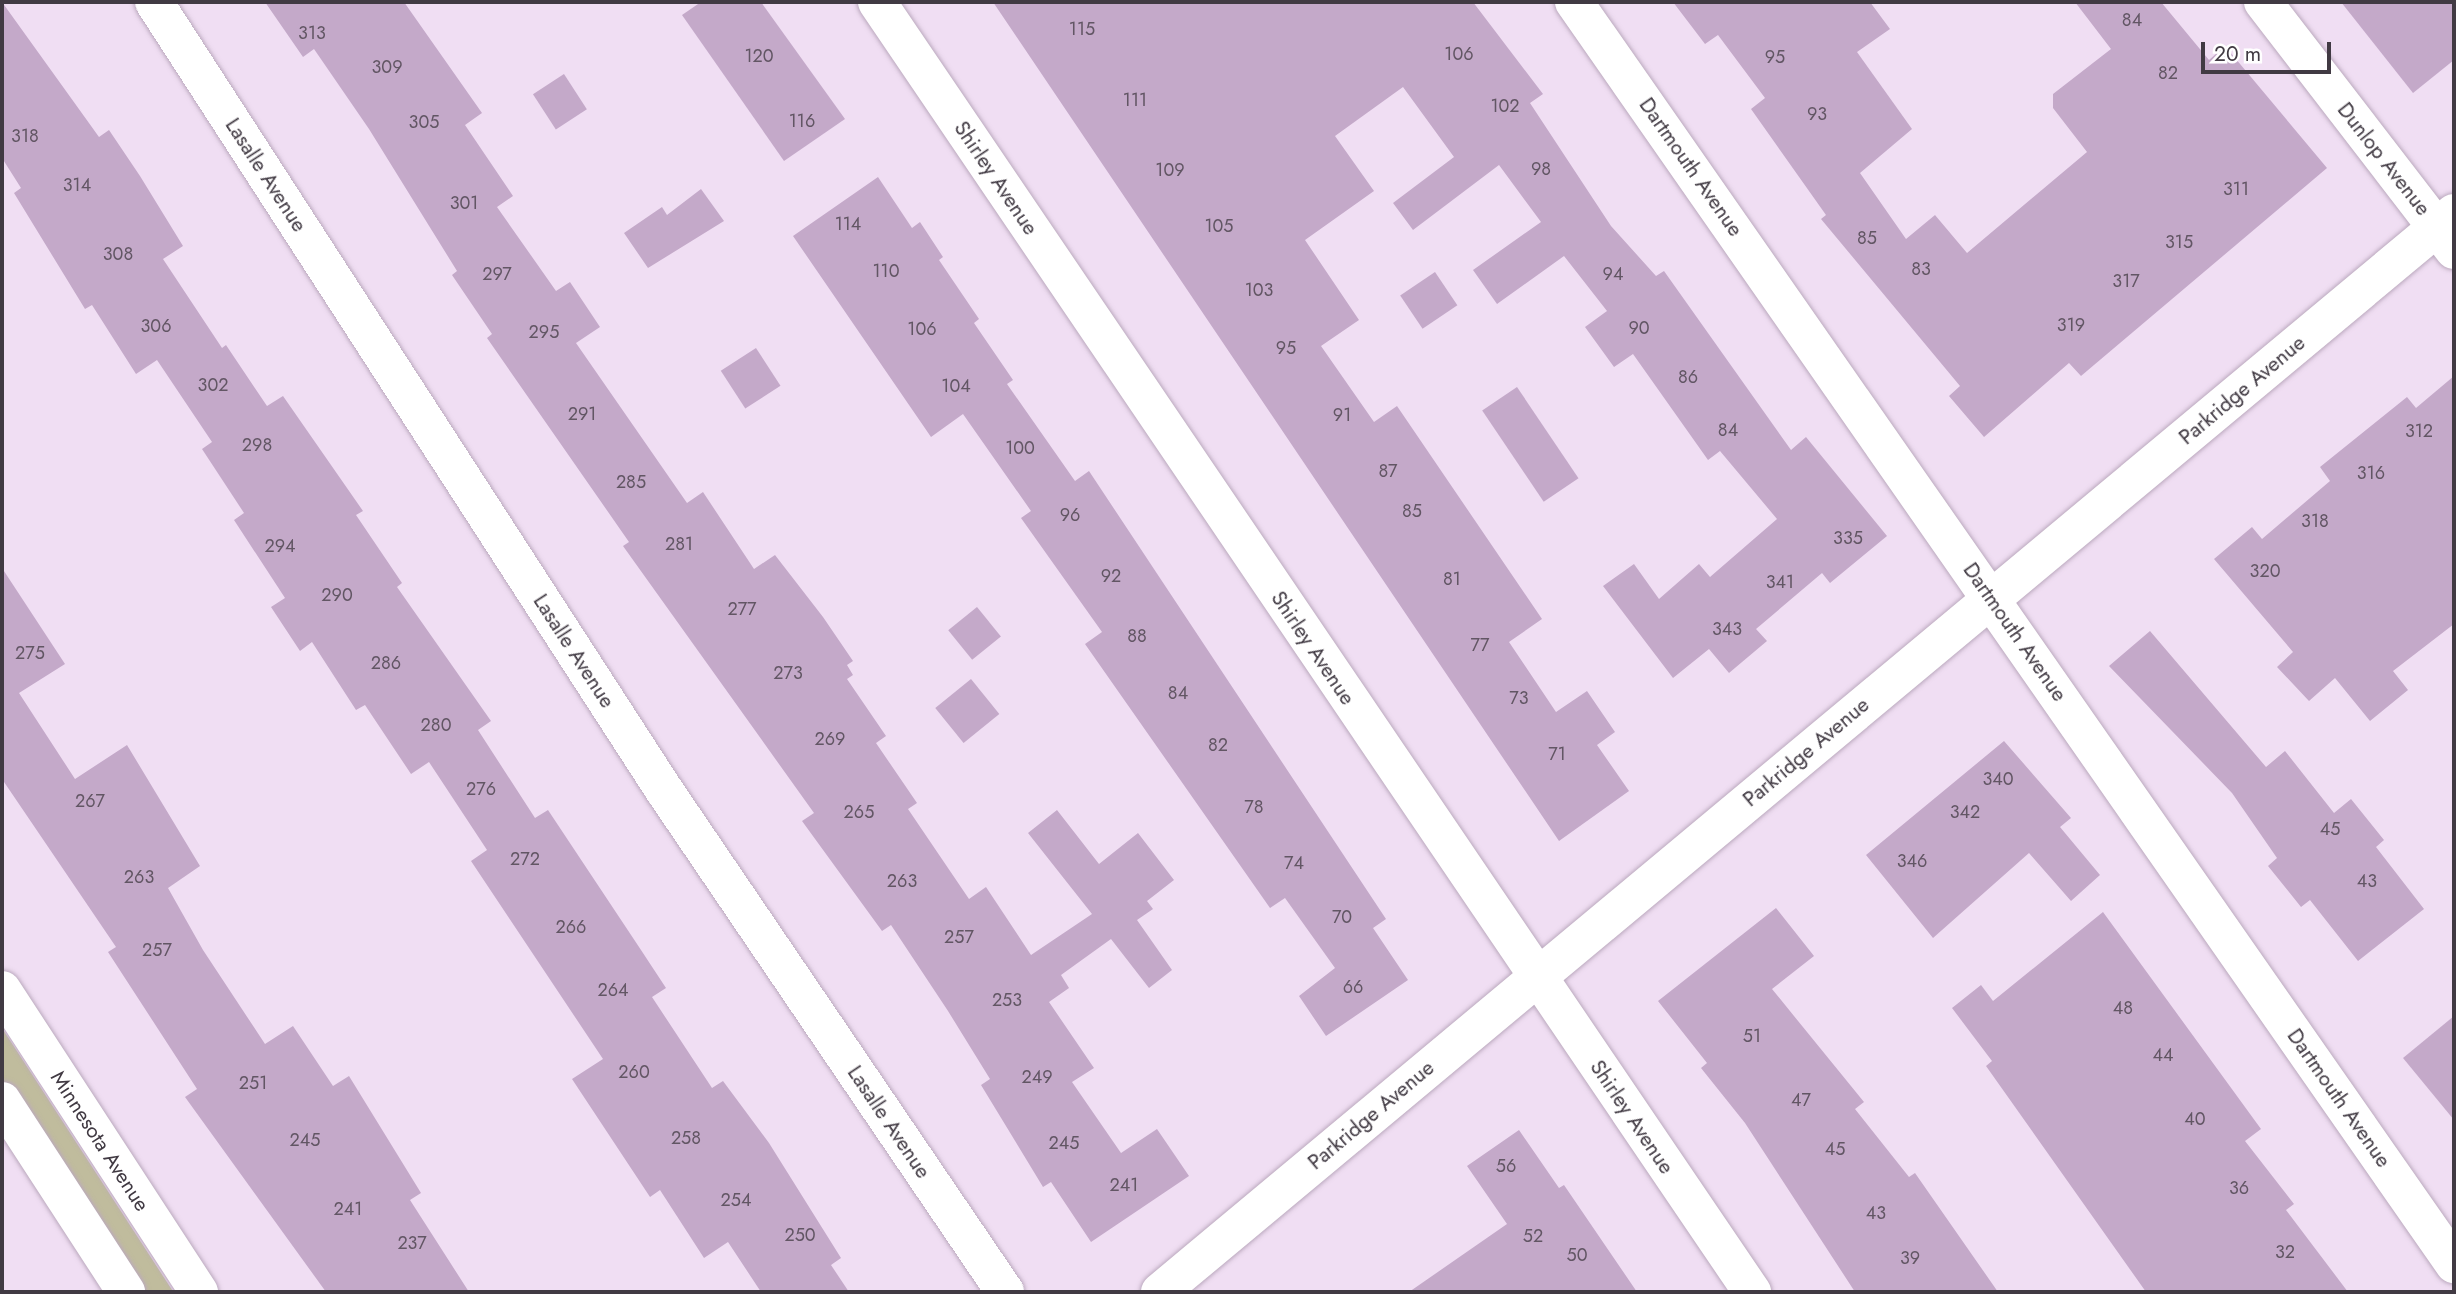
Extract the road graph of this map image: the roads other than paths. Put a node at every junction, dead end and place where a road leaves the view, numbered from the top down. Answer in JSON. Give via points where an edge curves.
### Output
{"nodes":[{"id":1,"x":154,"y":2,"type":"edge"},
{"id":2,"x":877,"y":2,"type":"edge"},
{"id":3,"x":1574,"y":2,"type":"edge"},
{"id":4,"x":2263,"y":2,"type":"edge"},
{"id":5,"x":2448,"y":230,"type":"edge"},
{"id":6,"x":1992,"y":598,"type":"junction"},
{"id":7,"x":1536,"y":977,"type":"junction"},
{"id":8,"x":2,"y":990,"type":"edge"},
{"id":9,"x":2,"y":1101,"type":"edge"},
{"id":10,"x":2454,"y":1264,"type":"edge"},
{"id":11,"x":127,"y":1292,"type":"edge"},
{"id":12,"x":199,"y":1292,"type":"edge"},
{"id":13,"x":1005,"y":1292,"type":"edge"},
{"id":14,"x":1160,"y":1292,"type":"edge"},
{"id":15,"x":1752,"y":1292,"type":"edge"}],
"edges":[{"from":1,"to":13,"type":"street","name":"Lasalle Avenue","via":[[664,790]]},
{"from":2,"to":7,"type":"street","name":"Shirley Avenue"},
{"from":3,"to":6,"type":"street","name":"Dartmouth Avenue"},
{"from":4,"to":5,"type":"street","name":"Dunlop Avenue"},
{"from":5,"to":6,"type":"street","name":"Parkridge Avenue"},
{"from":6,"to":7,"type":"street","name":"Parkridge Avenue"},
{"from":6,"to":10,"type":"street","name":"Dartmouth Avenue"},
{"from":7,"to":14,"type":"street","name":"Parkridge Avenue"},
{"from":7,"to":15,"type":"street","name":"Shirley Avenue"},
{"from":8,"to":12,"type":"street","name":"Minnesota Avenue"},
{"from":9,"to":11,"type":"street"}]}
